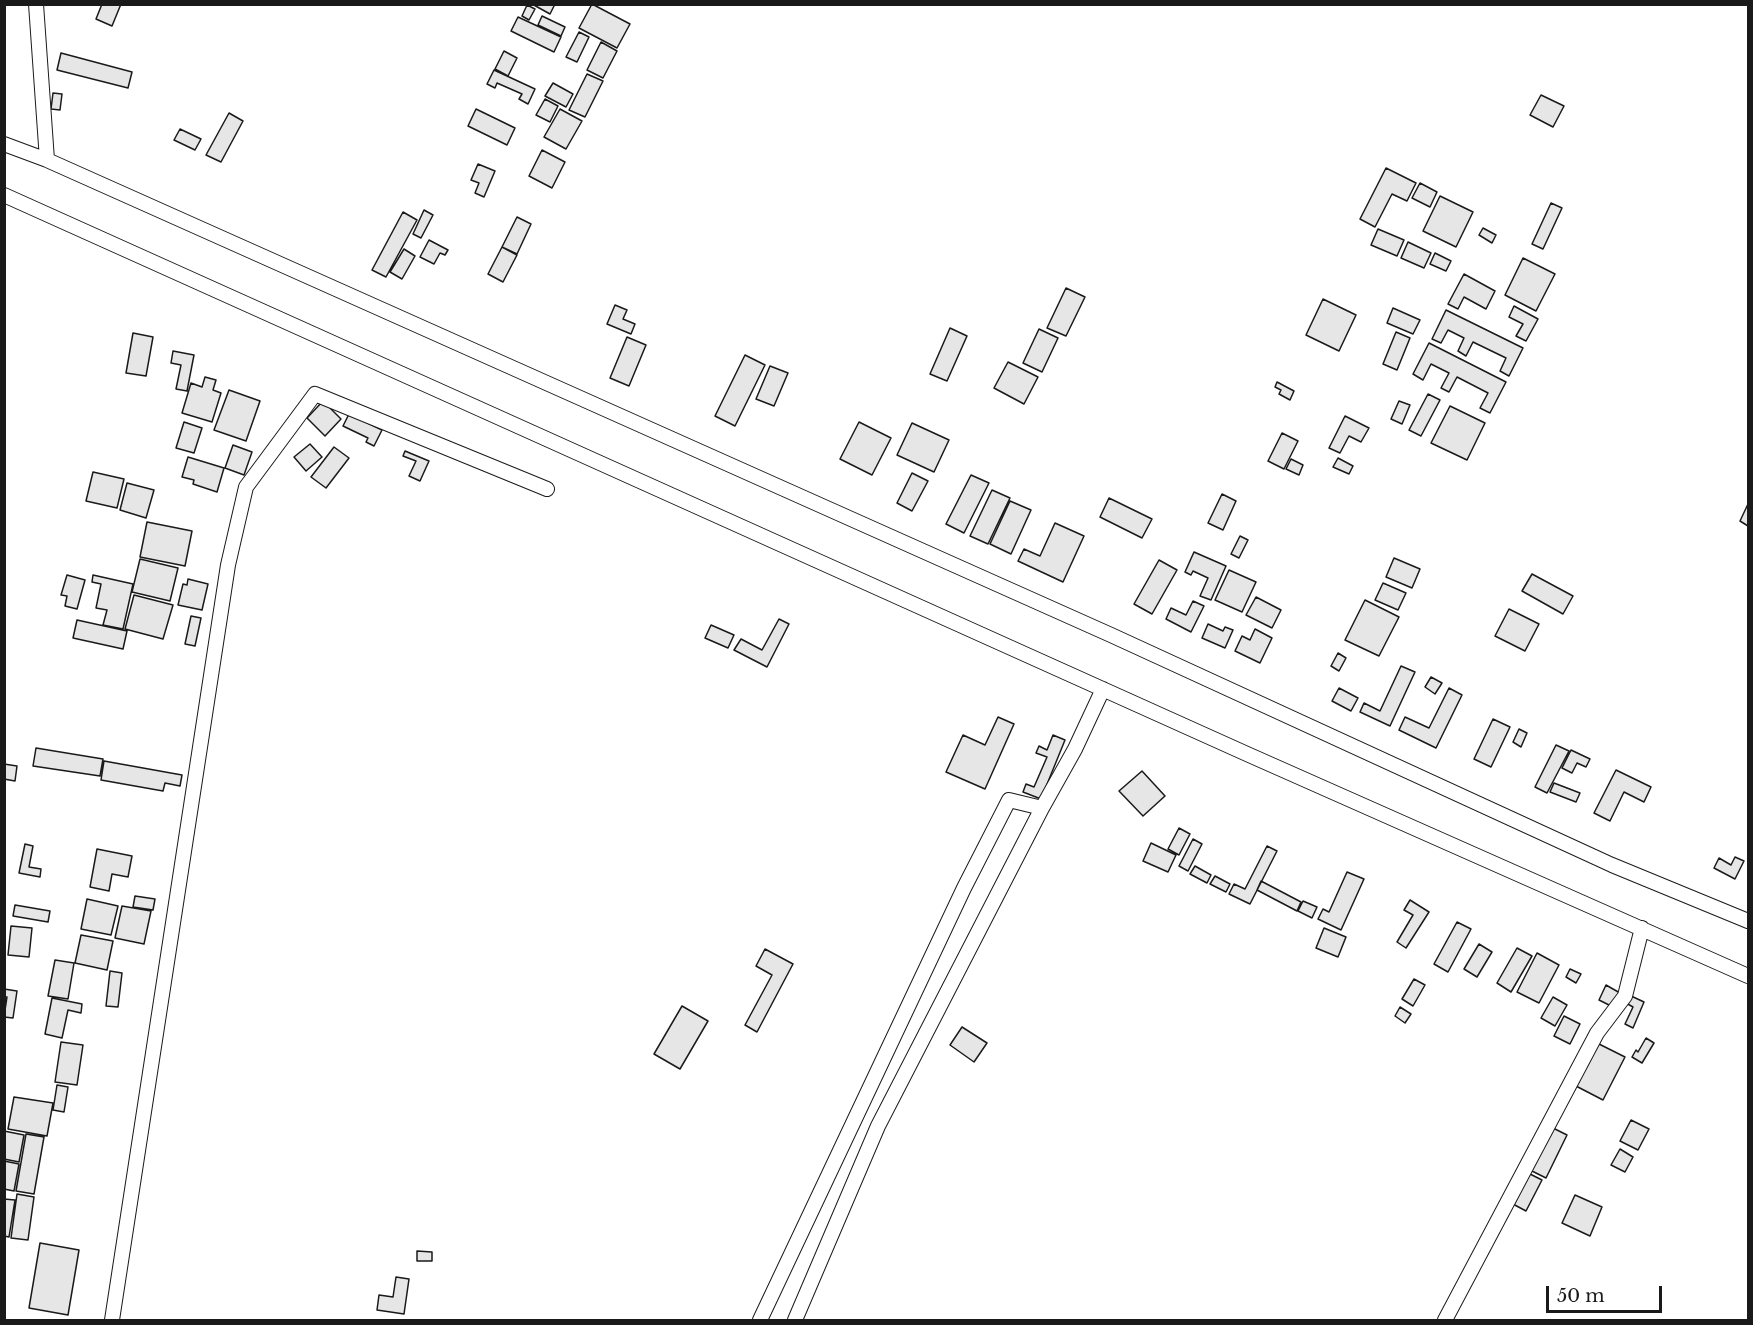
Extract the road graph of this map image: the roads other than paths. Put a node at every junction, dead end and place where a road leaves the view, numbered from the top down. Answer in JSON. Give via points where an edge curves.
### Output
{"nodes":[{"id":1,"x":36,"y":4,"type":"edge"},
{"id":2,"x":4,"y":144,"type":"edge"},
{"id":3,"x":47,"y":160,"type":"junction"},
{"id":4,"x":4,"y":195,"type":"edge"},
{"id":5,"x":547,"y":489,"type":"dead end"},
{"id":6,"x":1103,"y":689,"type":"junction"},
{"id":7,"x":1041,"y":808,"type":"junction"},
{"id":8,"x":1749,"y":921,"type":"edge"},
{"id":9,"x":1642,"y":928,"type":"junction"},
{"id":10,"x":1749,"y":976,"type":"edge"},
{"id":11,"x":112,"y":1320,"type":"edge"},
{"id":12,"x":760,"y":1320,"type":"edge"},
{"id":13,"x":795,"y":1320,"type":"edge"},
{"id":14,"x":1445,"y":1320,"type":"edge"}],
"edges":[{"from":1,"to":3,"type":"street"},
{"from":2,"to":3,"type":"street"},
{"from":3,"to":8,"type":"street","via":[[1111,635],[1612,865]]},
{"from":4,"to":6,"type":"street"},
{"from":5,"to":11,"type":"street","via":[[315,394],[246,487],[226,577]]},
{"from":6,"to":7,"type":"street"},
{"from":6,"to":9,"type":"street"},
{"from":7,"to":12,"type":"street","via":[[1009,800]]},
{"from":7,"to":13,"type":"street","via":[[878,1126]]},
{"from":9,"to":10,"type":"street"},
{"from":9,"to":14,"type":"street","via":[[1625,996],[1597,1033]]}]}
